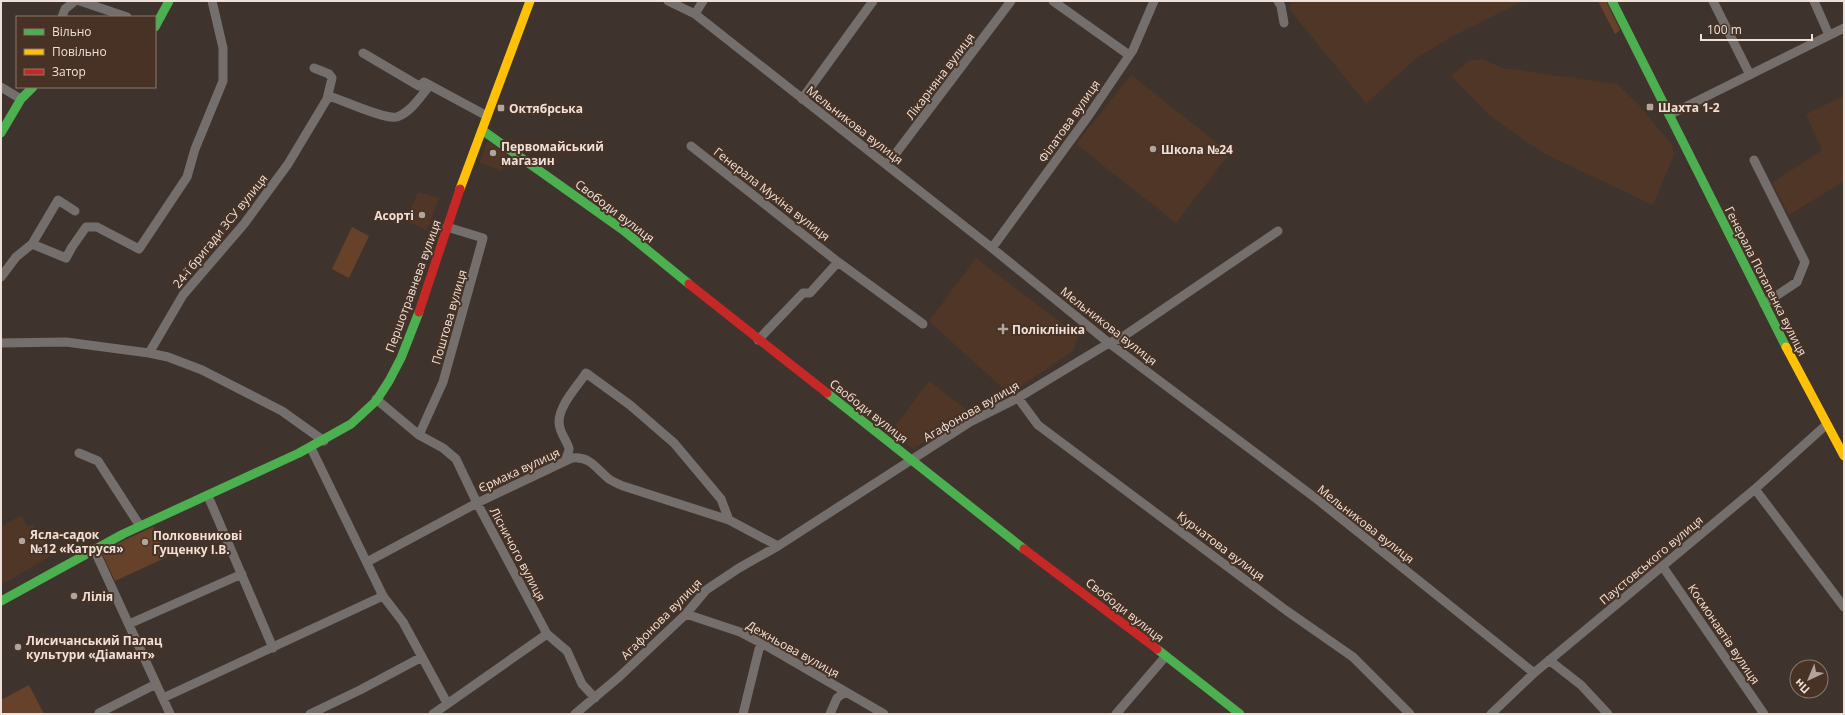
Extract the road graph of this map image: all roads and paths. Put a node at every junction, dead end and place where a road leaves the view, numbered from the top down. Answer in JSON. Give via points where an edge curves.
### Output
{"nodes":[{"id":1,"x":75,"y":1,"type":"edge"},
{"id":2,"x":80,"y":1,"type":"edge"},
{"id":3,"x":169,"y":1,"type":"edge"},
{"id":4,"x":212,"y":1,"type":"edge"},
{"id":5,"x":530,"y":1,"type":"edge"},
{"id":6,"x":668,"y":1,"type":"edge"},
{"id":7,"x":703,"y":1,"type":"edge"},
{"id":8,"x":873,"y":1,"type":"edge"},
{"id":9,"x":1011,"y":1,"type":"edge"},
{"id":10,"x":1053,"y":1,"type":"edge"},
{"id":11,"x":1154,"y":1,"type":"edge"},
{"id":12,"x":1278,"y":1,"type":"edge"},
{"id":13,"x":1612,"y":1,"type":"edge"},
{"id":14,"x":1713,"y":1,"type":"edge"},
{"id":15,"x":1814,"y":1,"type":"edge"},
{"id":16,"x":695,"y":14,"type":"junction"},
{"id":17,"x":62,"y":16,"type":"edge"},
{"id":18,"x":124,"y":16,"type":"edge"},
{"id":19,"x":1284,"y":23,"type":"dead end"},
{"id":20,"x":156,"y":25,"type":"edge"},
{"id":21,"x":1844,"y":28,"type":"edge"},
{"id":22,"x":1829,"y":35,"type":"junction"},
{"id":23,"x":363,"y":53,"type":"dead end"},
{"id":24,"x":1129,"y":56,"type":"junction"},
{"id":25,"x":314,"y":68,"type":"dead end"},
{"id":26,"x":1750,"y":75,"type":"junction"},
{"id":27,"x":430,"y":85,"type":"junction"},
{"id":28,"x":1,"y":87,"type":"edge"},
{"id":29,"x":32,"y":88,"type":"edge"},
{"id":30,"x":21,"y":99,"type":"junction"},
{"id":31,"x":327,"y":99,"type":"junction"},
{"id":32,"x":802,"y":99,"type":"junction"},
{"id":33,"x":1669,"y":115,"type":"junction"},
{"id":34,"x":487,"y":116,"type":"junction"},
{"id":35,"x":482,"y":130,"type":"junction"},
{"id":36,"x":1,"y":133,"type":"edge"},
{"id":37,"x":690,"y":146,"type":"dead end"},
{"id":38,"x":1754,"y":160,"type":"dead end"},
{"id":39,"x":887,"y":165,"type":"junction"},
{"id":40,"x":75,"y":211,"type":"dead end"},
{"id":41,"x":447,"y":227,"type":"junction"},
{"id":42,"x":1278,"y":231,"type":"dead end"},
{"id":43,"x":32,"y":244,"type":"junction"},
{"id":44,"x":992,"y":248,"type":"junction"},
{"id":45,"x":838,"y":262,"type":"junction"},
{"id":46,"x":1,"y":276,"type":"edge"},
{"id":47,"x":1764,"y":304,"type":"junction"},
{"id":48,"x":923,"y":324,"type":"dead end"},
{"id":49,"x":758,"y":340,"type":"junction"},
{"id":50,"x":1,"y":343,"type":"edge"},
{"id":51,"x":1109,"y":343,"type":"junction"},
{"id":52,"x":149,"y":353,"type":"junction"},
{"id":53,"x":1018,"y":398,"type":"junction"},
{"id":54,"x":376,"y":399,"type":"junction"},
{"id":55,"x":1826,"y":425,"type":"junction"},
{"id":56,"x":419,"y":435,"type":"junction"},
{"id":57,"x":324,"y":441,"type":"junction"},
{"id":58,"x":311,"y":448,"type":"junction"},
{"id":59,"x":79,"y":453,"type":"dead end"},
{"id":60,"x":1844,"y":456,"type":"edge"},
{"id":61,"x":911,"y":459,"type":"junction"},
{"id":62,"x":565,"y":461,"type":"junction"},
{"id":63,"x":1755,"y":489,"type":"junction"},
{"id":64,"x":208,"y":496,"type":"junction"},
{"id":65,"x":477,"y":503,"type":"junction"},
{"id":66,"x":729,"y":520,"type":"junction"},
{"id":67,"x":140,"y":526,"type":"junction"},
{"id":68,"x":778,"y":546,"type":"junction"},
{"id":69,"x":94,"y":549,"type":"junction"},
{"id":70,"x":367,"y":562,"type":"junction"},
{"id":71,"x":1663,"y":567,"type":"junction"},
{"id":72,"x":242,"y":574,"type":"junction"},
{"id":73,"x":383,"y":596,"type":"junction"},
{"id":74,"x":1,"y":601,"type":"edge"},
{"id":75,"x":1844,"y":607,"type":"edge"},
{"id":76,"x":686,"y":614,"type":"junction"},
{"id":77,"x":129,"y":624,"type":"junction"},
{"id":78,"x":547,"y":634,"type":"junction"},
{"id":79,"x":763,"y":644,"type":"junction"},
{"id":80,"x":273,"y":648,"type":"junction"},
{"id":81,"x":422,"y":657,"type":"junction"},
{"id":82,"x":1165,"y":657,"type":"junction"},
{"id":83,"x":1549,"y":660,"type":"junction"},
{"id":84,"x":1534,"y":673,"type":"junction"},
{"id":85,"x":156,"y":684,"type":"junction"},
{"id":86,"x":845,"y":692,"type":"junction"},
{"id":87,"x":163,"y":698,"type":"junction"},
{"id":88,"x":595,"y":698,"type":"junction"},
{"id":89,"x":447,"y":703,"type":"junction"},
{"id":90,"x":99,"y":713,"type":"edge"},
{"id":91,"x":170,"y":714,"type":"edge"},
{"id":92,"x":310,"y":714,"type":"edge"},
{"id":93,"x":433,"y":714,"type":"edge"},
{"id":94,"x":574,"y":714,"type":"edge"},
{"id":95,"x":743,"y":714,"type":"edge"},
{"id":96,"x":830,"y":714,"type":"edge"},
{"id":97,"x":884,"y":714,"type":"edge"},
{"id":98,"x":1116,"y":714,"type":"edge"},
{"id":99,"x":1240,"y":714,"type":"edge"},
{"id":100,"x":1410,"y":714,"type":"edge"},
{"id":101,"x":1491,"y":714,"type":"edge"},
{"id":102,"x":1608,"y":714,"type":"edge"},
{"id":103,"x":1764,"y":714,"type":"edge"}],
"edges":[{"from":1,"to":17,"type":"street","via":[[65,9]]},
{"from":2,"to":18,"type":"street"},
{"from":3,"to":20,"type":"main road"},
{"from":4,"to":43,"type":"street","via":[[223,48],[223,81],[195,149],[187,177],[139,249],[97,226],[86,227],[66,258]]},
{"from":5,"to":34,"type":"main road","name":"Першотравнева вулиця"},
{"from":6,"to":16,"type":"street","name":"Мельникова вулиця"},
{"from":7,"to":16,"type":"street"},
{"from":8,"to":32,"type":"street"},
{"from":9,"to":39,"type":"street","name":"Лікарняна вулиця"},
{"from":10,"to":24,"type":"street"},
{"from":11,"to":24,"type":"street","name":"Філатова вулиця"},
{"from":12,"to":19,"type":"street"},
{"from":13,"to":33,"type":"main road","name":"Генерала Потапенка вулиця"},
{"from":14,"to":26,"type":"street"},
{"from":15,"to":22,"type":"street"},
{"from":16,"to":32,"type":"street","name":"Мельникова вулиця"},
{"from":21,"to":22,"type":"street"},
{"from":22,"to":26,"type":"street"},
{"from":23,"to":27,"type":"street","via":[[419,86],[424,82]]},
{"from":24,"to":44,"type":"street","name":"Філатова вулиця"},
{"from":25,"to":31,"type":"street","name":"24-ї бригади ЗСУ вулиця","via":[[329,74],[332,78]]},
{"from":26,"to":33,"type":"street"},
{"from":27,"to":31,"type":"street","via":[[404,113],[395,118],[332,97]]},
{"from":27,"to":34,"type":"street"},
{"from":28,"to":30,"type":"street"},
{"from":29,"to":30,"type":"main road"},
{"from":30,"to":36,"type":"main road"},
{"from":31,"to":52,"type":"street","name":"24-ї бригади ЗСУ вулиця","via":[[288,164],[244,224],[183,295]]},
{"from":32,"to":39,"type":"street","name":"Мельникова вулиця"},
{"from":33,"to":47,"type":"main road","name":"Генерала Потапенка вулиця"},
{"from":34,"to":35,"type":"main road","name":"Першотравнева вулиця"},
{"from":35,"to":41,"type":"main road","name":"Першотравнева вулиця"},
{"from":35,"to":49,"type":"main road","name":"Свободи вулиця","via":[[623,230]]},
{"from":37,"to":45,"type":"street","name":"Генерала Мухіна вулиця"},
{"from":38,"to":47,"type":"street","via":[[1806,262],[1797,282]]},
{"from":39,"to":44,"type":"street","name":"Мельникова вулиця"},
{"from":40,"to":43,"type":"street","via":[[58,200]]},
{"from":41,"to":54,"type":"main road","name":"Першотравнева вулиця","via":[[407,347]]},
{"from":41,"to":56,"type":"street","name":"Поштова вулиця","via":[[483,238],[442,382]]},
{"from":42,"to":51,"type":"street","name":"Агафонова вулиця","via":[[1121,338]]},
{"from":43,"to":46,"type":"street","via":[[16,257]]},
{"from":44,"to":51,"type":"street","name":"Мельникова вулиця"},
{"from":45,"to":48,"type":"street","name":"Генерала Мухіна вулиця"},
{"from":45,"to":49,"type":"street","via":[[810,293],[803,293]]},
{"from":47,"to":55,"type":"main road","name":"Генерала Потапенка вулиця"},
{"from":49,"to":61,"type":"main road","name":"Свободи вулиця"},
{"from":50,"to":52,"type":"street","via":[[66,342]]},
{"from":51,"to":53,"type":"street","name":"Агафонова вулиця"},
{"from":51,"to":84,"type":"street","name":"Мельникова вулиця","via":[[1318,500]]},
{"from":52,"to":57,"type":"street","via":[[202,370],[282,411]]},
{"from":53,"to":61,"type":"street","name":"Агафонова вулиця","via":[[970,422]]},
{"from":53,"to":100,"type":"street","name":"Курчатова вулиця","via":[[1038,426],[1286,611],[1353,657]]},
{"from":54,"to":56,"type":"street","name":"Лісничого вулиця"},
{"from":54,"to":57,"type":"main road","name":"Першотравнева вулиця","via":[[362,416]]},
{"from":55,"to":60,"type":"main road","name":"Генерала Потапенка вулиця"},
{"from":55,"to":63,"type":"street","name":"Паустовського вулиця"},
{"from":56,"to":65,"type":"street","name":"Лісничого вулиця","via":[[444,448],[456,459]]},
{"from":57,"to":58,"type":"main road","name":"Першотравнева вулиця"},
{"from":58,"to":64,"type":"main road","name":"Першотравнева вулиця"},
{"from":58,"to":70,"type":"street"},
{"from":59,"to":67,"type":"street","via":[[98,461]]},
{"from":61,"to":68,"type":"street","name":"Агафонова вулиця"},
{"from":61,"to":82,"type":"main road","name":"Свободи вулиця","via":[[981,517]]},
{"from":62,"to":65,"type":"street","name":"Єрмака вулиця"},
{"from":62,"to":66,"type":"street","name":"Єрмака вулиця","via":[[579,457],[587,459],[609,480]]},
{"from":62,"to":66,"type":"street","via":[[569,449],[561,431],[560,414],[586,373],[641,414],[674,443],[721,499]]},
{"from":63,"to":71,"type":"street","name":"Паустовського вулиця"},
{"from":63,"to":75,"type":"street"},
{"from":64,"to":67,"type":"main road","name":"Першотравнева вулиця"},
{"from":64,"to":72,"type":"street"},
{"from":65,"to":70,"type":"street","name":"Єрмака вулиця"},
{"from":65,"to":78,"type":"street","name":"Лісничого вулиця"},
{"from":66,"to":68,"type":"street","name":"Єрмака вулиця"},
{"from":67,"to":69,"type":"main road","name":"Першотравнева вулиця"},
{"from":68,"to":76,"type":"street","name":"Агафонова вулиця","via":[[706,590]]},
{"from":69,"to":74,"type":"main road","name":"Першотравнева вулиця"},
{"from":69,"to":77,"type":"street"},
{"from":70,"to":73,"type":"street"},
{"from":71,"to":83,"type":"street","name":"Паустовського вулиця"},
{"from":71,"to":103,"type":"street","name":"Космонавтів вулиця"},
{"from":72,"to":77,"type":"street"},
{"from":72,"to":80,"type":"street"},
{"from":73,"to":80,"type":"street"},
{"from":73,"to":81,"type":"street","via":[[403,622]]},
{"from":76,"to":79,"type":"street","name":"Дежньова вулиця","via":[[740,632]]},
{"from":76,"to":88,"type":"street","name":"Агафонова вулиця"},
{"from":77,"to":85,"type":"street"},
{"from":78,"to":88,"type":"street","name":"Лісничого вулиця","via":[[567,651],[582,684]]},
{"from":78,"to":89,"type":"street"},
{"from":79,"to":86,"type":"street","name":"Дежньова вулиця"},
{"from":79,"to":95,"type":"street","via":[[759,648]]},
{"from":80,"to":87,"type":"street"},
{"from":81,"to":89,"type":"street"},
{"from":81,"to":92,"type":"street"},
{"from":82,"to":98,"type":"street"},
{"from":82,"to":99,"type":"main road","name":"Свободи вулиця"},
{"from":83,"to":84,"type":"street","name":"Паустовського вулиця"},
{"from":83,"to":102,"type":"street","via":[[1581,685]]},
{"from":84,"to":101,"type":"street","name":"Паустовського вулиця"},
{"from":85,"to":87,"type":"street"},
{"from":85,"to":90,"type":"street"},
{"from":86,"to":96,"type":"street","via":[[837,698]]},
{"from":86,"to":97,"type":"street","name":"Дежньова вулиця"},
{"from":87,"to":91,"type":"street"},
{"from":88,"to":94,"type":"street","name":"Агафонова вулиця"},
{"from":89,"to":93,"type":"street"}]}
